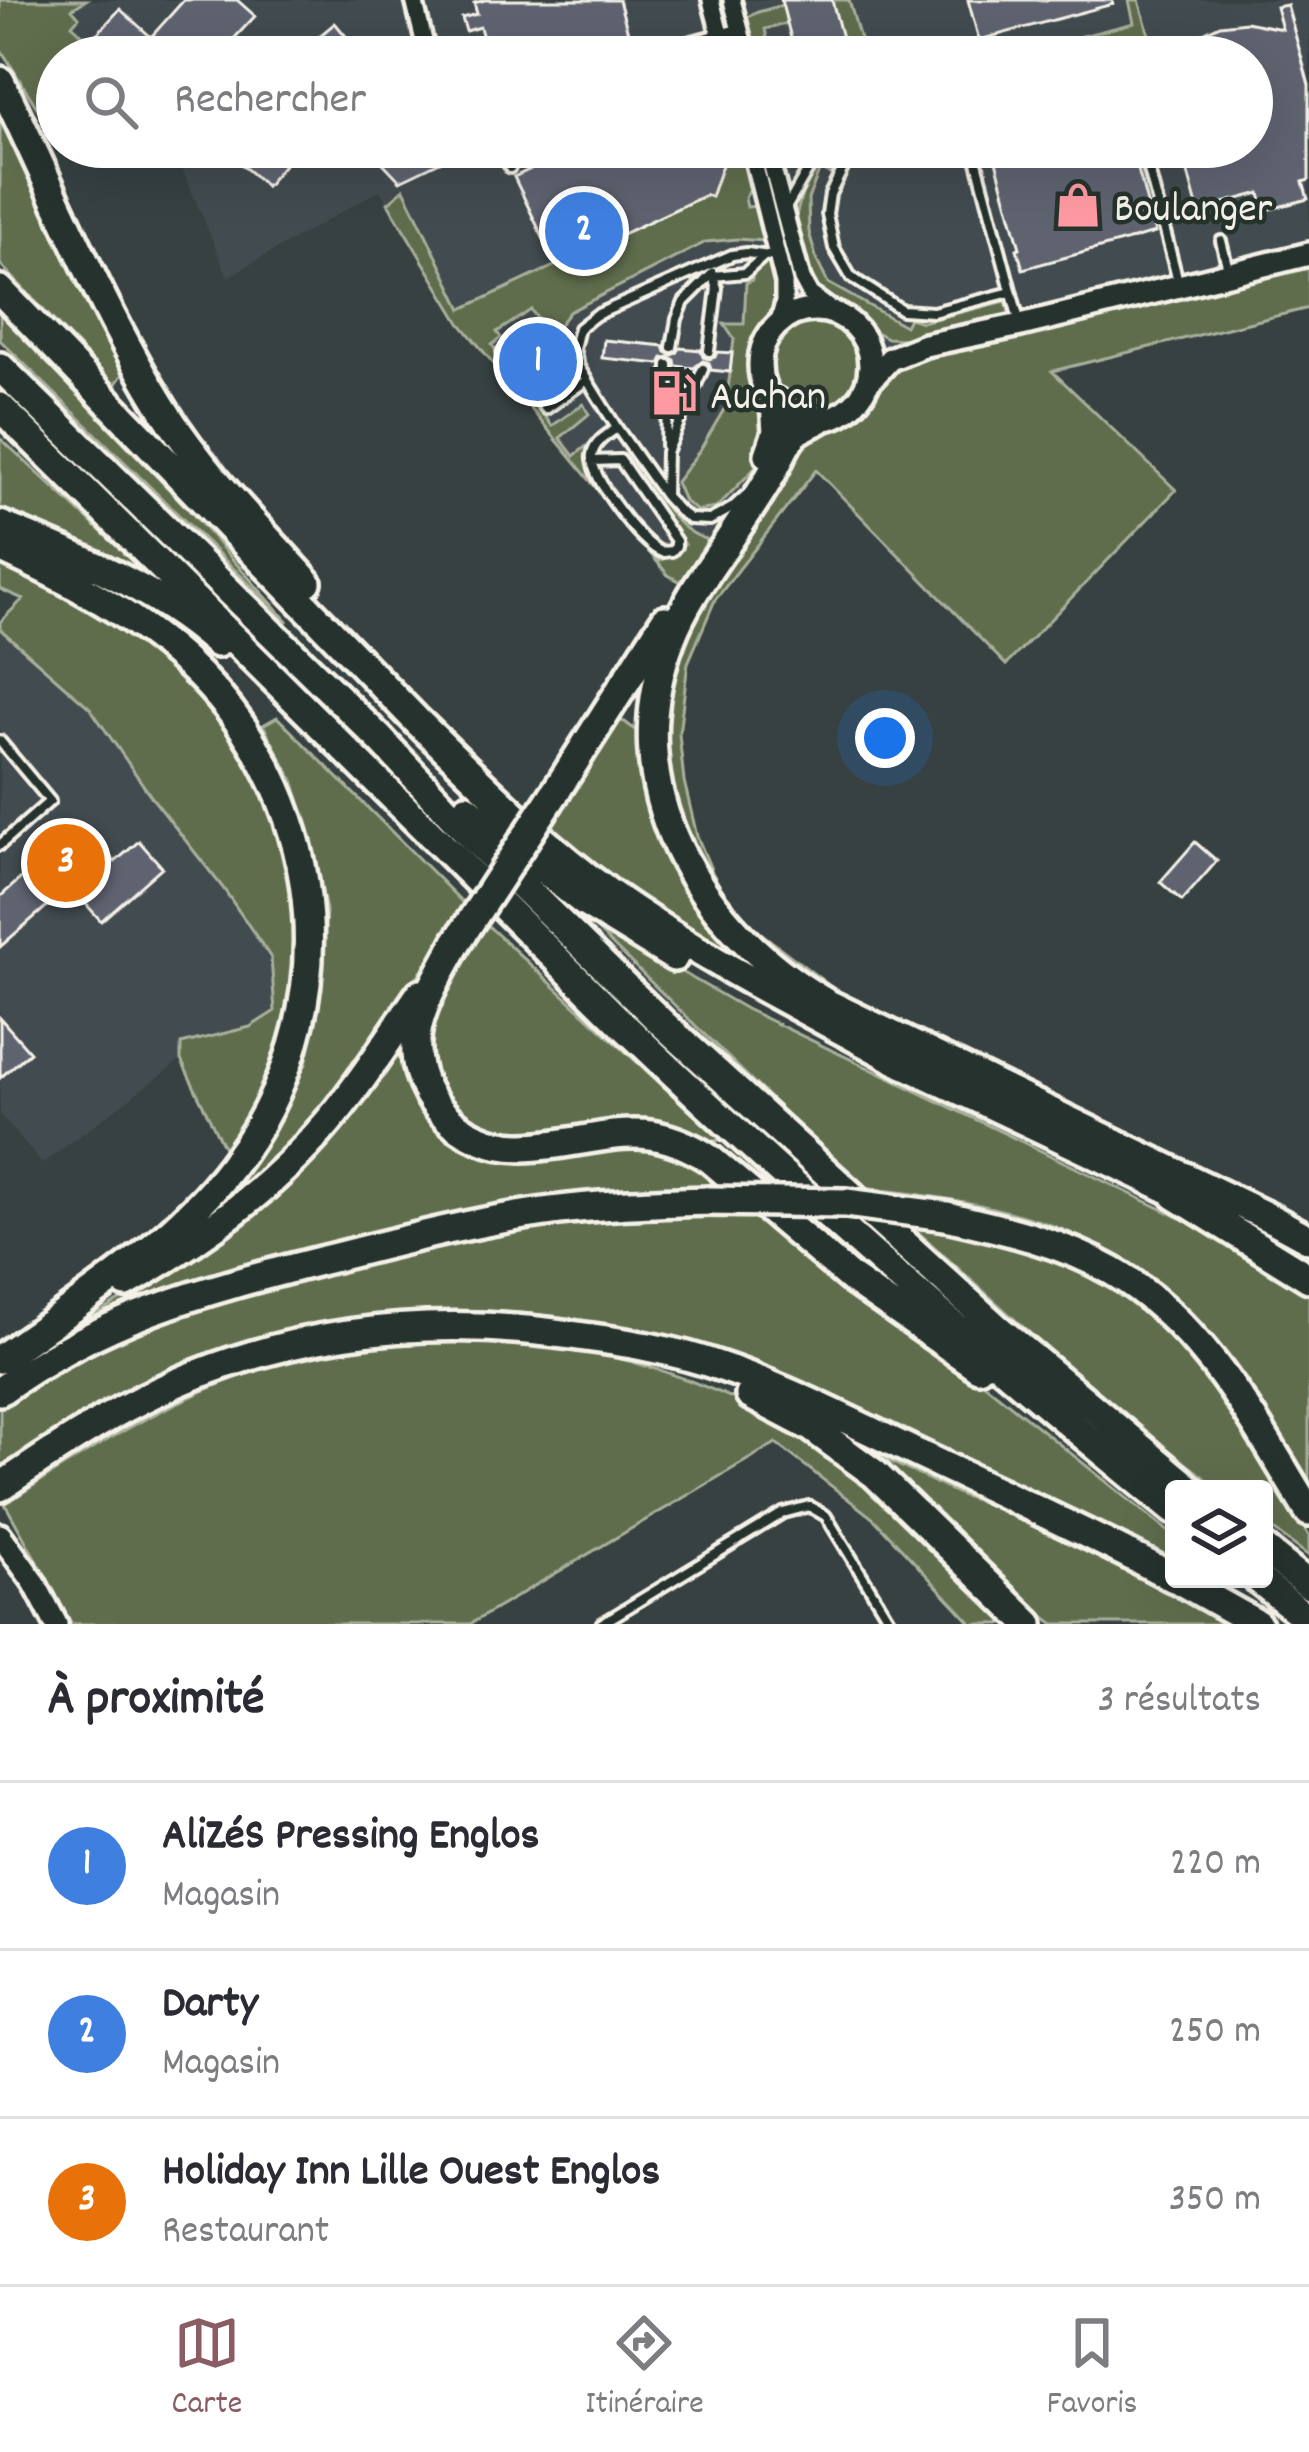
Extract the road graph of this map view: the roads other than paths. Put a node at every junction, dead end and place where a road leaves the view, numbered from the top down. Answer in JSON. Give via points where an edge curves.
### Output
{"nodes":[{"id":1,"x":414,"y":0,"type":"edge"},
{"id":2,"x":711,"y":0,"type":"edge"},
{"id":3,"x":732,"y":0,"type":"edge"},
{"id":4,"x":740,"y":32,"type":"junction"},
{"id":5,"x":423,"y":36,"type":"edge"},
{"id":6,"x":720,"y":36,"type":"edge"},
{"id":7,"x":727,"y":36,"type":"edge"},
{"id":8,"x":741,"y":36,"type":"edge"},
{"id":9,"x":0,"y":81,"type":"edge"},
{"id":10,"x":36,"y":156,"type":"edge"},
{"id":11,"x":42,"y":168,"type":"edge"},
{"id":12,"x":754,"y":168,"type":"edge"},
{"id":13,"x":773,"y":168,"type":"edge"},
{"id":14,"x":809,"y":168,"type":"edge"},
{"id":15,"x":843,"y":168,"type":"edge"},
{"id":16,"x":979,"y":168,"type":"edge"},
{"id":17,"x":1149,"y":168,"type":"edge"},
{"id":18,"x":784,"y":211,"type":"junction"},
{"id":19,"x":1221,"y":241,"type":"dead end"},
{"id":20,"x":1309,"y":254,"type":"edge"},
{"id":21,"x":772,"y":256,"type":"junction"},
{"id":22,"x":713,"y":261,"type":"junction"},
{"id":23,"x":1229,"y":274,"type":"junction"},
{"id":24,"x":713,"y":276,"type":"junction"},
{"id":25,"x":1180,"y":286,"type":"junction"},
{"id":26,"x":0,"y":290,"type":"edge"},
{"id":27,"x":1012,"y":292,"type":"junction"},
{"id":28,"x":834,"y":312,"type":"junction"},
{"id":29,"x":778,"y":324,"type":"junction"},
{"id":30,"x":1021,"y":325,"type":"junction"},
{"id":31,"x":860,"y":331,"type":"junction"},
{"id":32,"x":925,"y":344,"type":"junction"},
{"id":33,"x":672,"y":347,"type":"dead end"},
{"id":34,"x":709,"y":351,"type":"dead end"},
{"id":35,"x":668,"y":365,"type":"dead end"},
{"id":36,"x":0,"y":367,"type":"edge"},
{"id":37,"x":579,"y":367,"type":"junction"},
{"id":38,"x":703,"y":369,"type":"dead end"},
{"id":39,"x":587,"y":380,"type":"junction"},
{"id":40,"x":868,"y":383,"type":"junction"},
{"id":41,"x":775,"y":402,"type":"junction"},
{"id":42,"x":0,"y":406,"type":"edge"},
{"id":43,"x":818,"y":420,"type":"junction"},
{"id":44,"x":617,"y":428,"type":"junction"},
{"id":45,"x":633,"y":450,"type":"junction"},
{"id":46,"x":666,"y":452,"type":"junction"},
{"id":47,"x":620,"y":460,"type":"junction"},
{"id":48,"x":592,"y":461,"type":"junction"},
{"id":49,"x":746,"y":495,"type":"junction"},
{"id":50,"x":665,"y":496,"type":"junction"},
{"id":51,"x":0,"y":526,"type":"edge"},
{"id":52,"x":0,"y":548,"type":"edge"},
{"id":53,"x":418,"y":721,"type":"junction"},
{"id":54,"x":380,"y":739,"type":"junction"},
{"id":55,"x":0,"y":741,"type":"edge"},
{"id":56,"x":0,"y":845,"type":"edge"},
{"id":57,"x":480,"y":881,"type":"junction"},
{"id":58,"x":457,"y":942,"type":"junction"},
{"id":59,"x":906,"y":1065,"type":"junction"},
{"id":60,"x":1157,"y":1184,"type":"junction"},
{"id":61,"x":1309,"y":1239,"type":"edge"},
{"id":62,"x":1309,"y":1258,"type":"edge"},
{"id":63,"x":1309,"y":1278,"type":"edge"},
{"id":64,"x":558,"y":1333,"type":"junction"},
{"id":65,"x":24,"y":1342,"type":"junction"},
{"id":66,"x":0,"y":1359,"type":"edge"},
{"id":67,"x":0,"y":1390,"type":"edge"},
{"id":68,"x":1179,"y":1480,"type":"edge"},
{"id":69,"x":0,"y":1487,"type":"edge"},
{"id":70,"x":1165,"y":1503,"type":"edge"},
{"id":71,"x":1309,"y":1512,"type":"edge"},
{"id":72,"x":1165,"y":1514,"type":"edge"},
{"id":73,"x":1,"y":1537,"type":"edge"},
{"id":74,"x":1273,"y":1556,"type":"edge"},
{"id":75,"x":1165,"y":1573,"type":"edge"},
{"id":76,"x":1309,"y":1585,"type":"edge"},
{"id":77,"x":1193,"y":1588,"type":"edge"},
{"id":78,"x":1269,"y":1588,"type":"edge"},
{"id":79,"x":1309,"y":1620,"type":"edge"},
{"id":80,"x":40,"y":1624,"type":"edge"},
{"id":81,"x":56,"y":1624,"type":"edge"},
{"id":82,"x":601,"y":1624,"type":"edge"},
{"id":83,"x":892,"y":1624,"type":"edge"},
{"id":84,"x":1029,"y":1624,"type":"edge"},
{"id":85,"x":1257,"y":1624,"type":"edge"}],
"edges":[{"from":1,"to":5,"type":"street"},
{"from":2,"to":6,"type":"street"},
{"from":3,"to":4,"type":"street"},
{"from":4,"to":7,"type":"street"},
{"from":4,"to":8,"type":"street"},
{"from":9,"to":10,"type":"highway"},
{"from":11,"to":53,"type":"highway","via":[[164,411],[376,660]]},
{"from":12,"to":21,"type":"street"},
{"from":13,"to":18,"type":"street"},
{"from":14,"to":18,"type":"lane"},
{"from":15,"to":27,"type":"lane","via":[[827,214],[851,277],[902,310]]},
{"from":16,"to":27,"type":"lane"},
{"from":17,"to":25,"type":"lane"},
{"from":18,"to":28,"type":"street","via":[[802,279]]},
{"from":19,"to":23,"type":"lane"},
{"from":20,"to":23,"type":"street"},
{"from":21,"to":22,"type":"lane"},
{"from":21,"to":24,"type":"lane","via":[[745,273]]},
{"from":21,"to":29,"type":"street","via":[[785,292]]},
{"from":22,"to":24,"type":"lane"},
{"from":22,"to":37,"type":"lane","via":[[579,328]]},
{"from":23,"to":25,"type":"street"},
{"from":24,"to":33,"type":"lane","via":[[684,302]]},
{"from":24,"to":34,"type":"lane"},
{"from":25,"to":30,"type":"street"},
{"from":26,"to":53,"type":"highway"},
{"from":27,"to":30,"type":"lane"},
{"from":28,"to":29,"type":"street","via":[[807,310]]},
{"from":28,"to":31,"type":"street"},
{"from":29,"to":41,"type":"street","via":[[760,362]]},
{"from":30,"to":32,"type":"street"},
{"from":31,"to":32,"type":"street","via":[[887,344]]},
{"from":31,"to":40,"type":"street","via":[[870,356]]},
{"from":32,"to":40,"type":"street","via":[[891,358]]},
{"from":35,"to":46,"type":"lane"},
{"from":36,"to":54,"type":"highway"},
{"from":37,"to":39,"type":"lane"},
{"from":37,"to":39,"type":"lane","via":[[563,365],[532,326],[502,352],[545,409]]},
{"from":38,"to":46,"type":"lane"},
{"from":39,"to":44,"type":"lane"},
{"from":40,"to":43,"type":"street","via":[[849,409]]},
{"from":41,"to":43,"type":"street"},
{"from":41,"to":49,"type":"highway","via":[[775,442]]},
{"from":42,"to":57,"type":"highway"},
{"from":43,"to":61,"type":"highway","via":[[788,441],[682,612],[667,650],[655,711],[656,774],[669,829],[694,881],[728,925],[810,994]]},
{"from":44,"to":45,"type":"lane"},
{"from":44,"to":48,"type":"lane","via":[[597,442]]},
{"from":45,"to":47,"type":"lane"},
{"from":45,"to":50,"type":"lane"},
{"from":46,"to":50,"type":"lane"},
{"from":47,"to":48,"type":"lane"},
{"from":47,"to":48,"type":"lane","via":[[676,541],[672,551],[645,541],[601,486]]},
{"from":49,"to":50,"type":"lane","via":[[700,521]]},
{"from":49,"to":58,"type":"highway","bridge":true},
{"from":51,"to":57,"type":"highway","via":[[103,569],[189,620],[433,851]]},
{"from":52,"to":65,"type":"highway","via":[[131,619],[223,700],[282,800],[308,923],[296,1039],[248,1144],[178,1223]]},
{"from":53,"to":59,"type":"highway","via":[[582,872],[655,925]]},
{"from":54,"to":59,"type":"highway","via":[[408,753],[550,878],[647,942],[755,1000]]},
{"from":54,"to":68,"type":"highway","via":[[702,1060],[996,1327]]},
{"from":55,"to":56,"type":"lane","via":[[50,801]]},
{"from":57,"to":70,"type":"highway","via":[[724,1122]]},
{"from":58,"to":65,"type":"highway","via":[[353,1092],[275,1178],[186,1247]]},
{"from":58,"to":72,"type":"highway","via":[[429,994],[416,1042],[426,1093],[449,1122],[498,1145],[634,1133],[691,1146],[853,1280]]},
{"from":59,"to":60,"type":"highway"},
{"from":60,"to":62,"type":"highway"},
{"from":60,"to":63,"type":"highway"},
{"from":64,"to":69,"type":"highway","via":[[413,1326],[249,1356],[124,1409]]},
{"from":64,"to":75,"type":"highway","via":[[721,1366]]},
{"from":64,"to":84,"type":"highway","via":[[712,1379],[812,1427],[894,1491]]},
{"from":65,"to":66,"type":"highway"},
{"from":67,"to":71,"type":"highway","bridge":true,"via":[[107,1327],[204,1291],[445,1232],[590,1207],[846,1203],[946,1216],[1047,1242],[1138,1288],[1211,1361]]},
{"from":73,"to":80,"type":"street"},
{"from":73,"to":81,"type":"street"},
{"from":74,"to":76,"type":"highway"},
{"from":77,"to":85,"type":"highway"},
{"from":78,"to":79,"type":"highway"},
{"from":82,"to":83,"type":"lane","via":[[783,1513],[809,1506],[826,1516]]}]}
